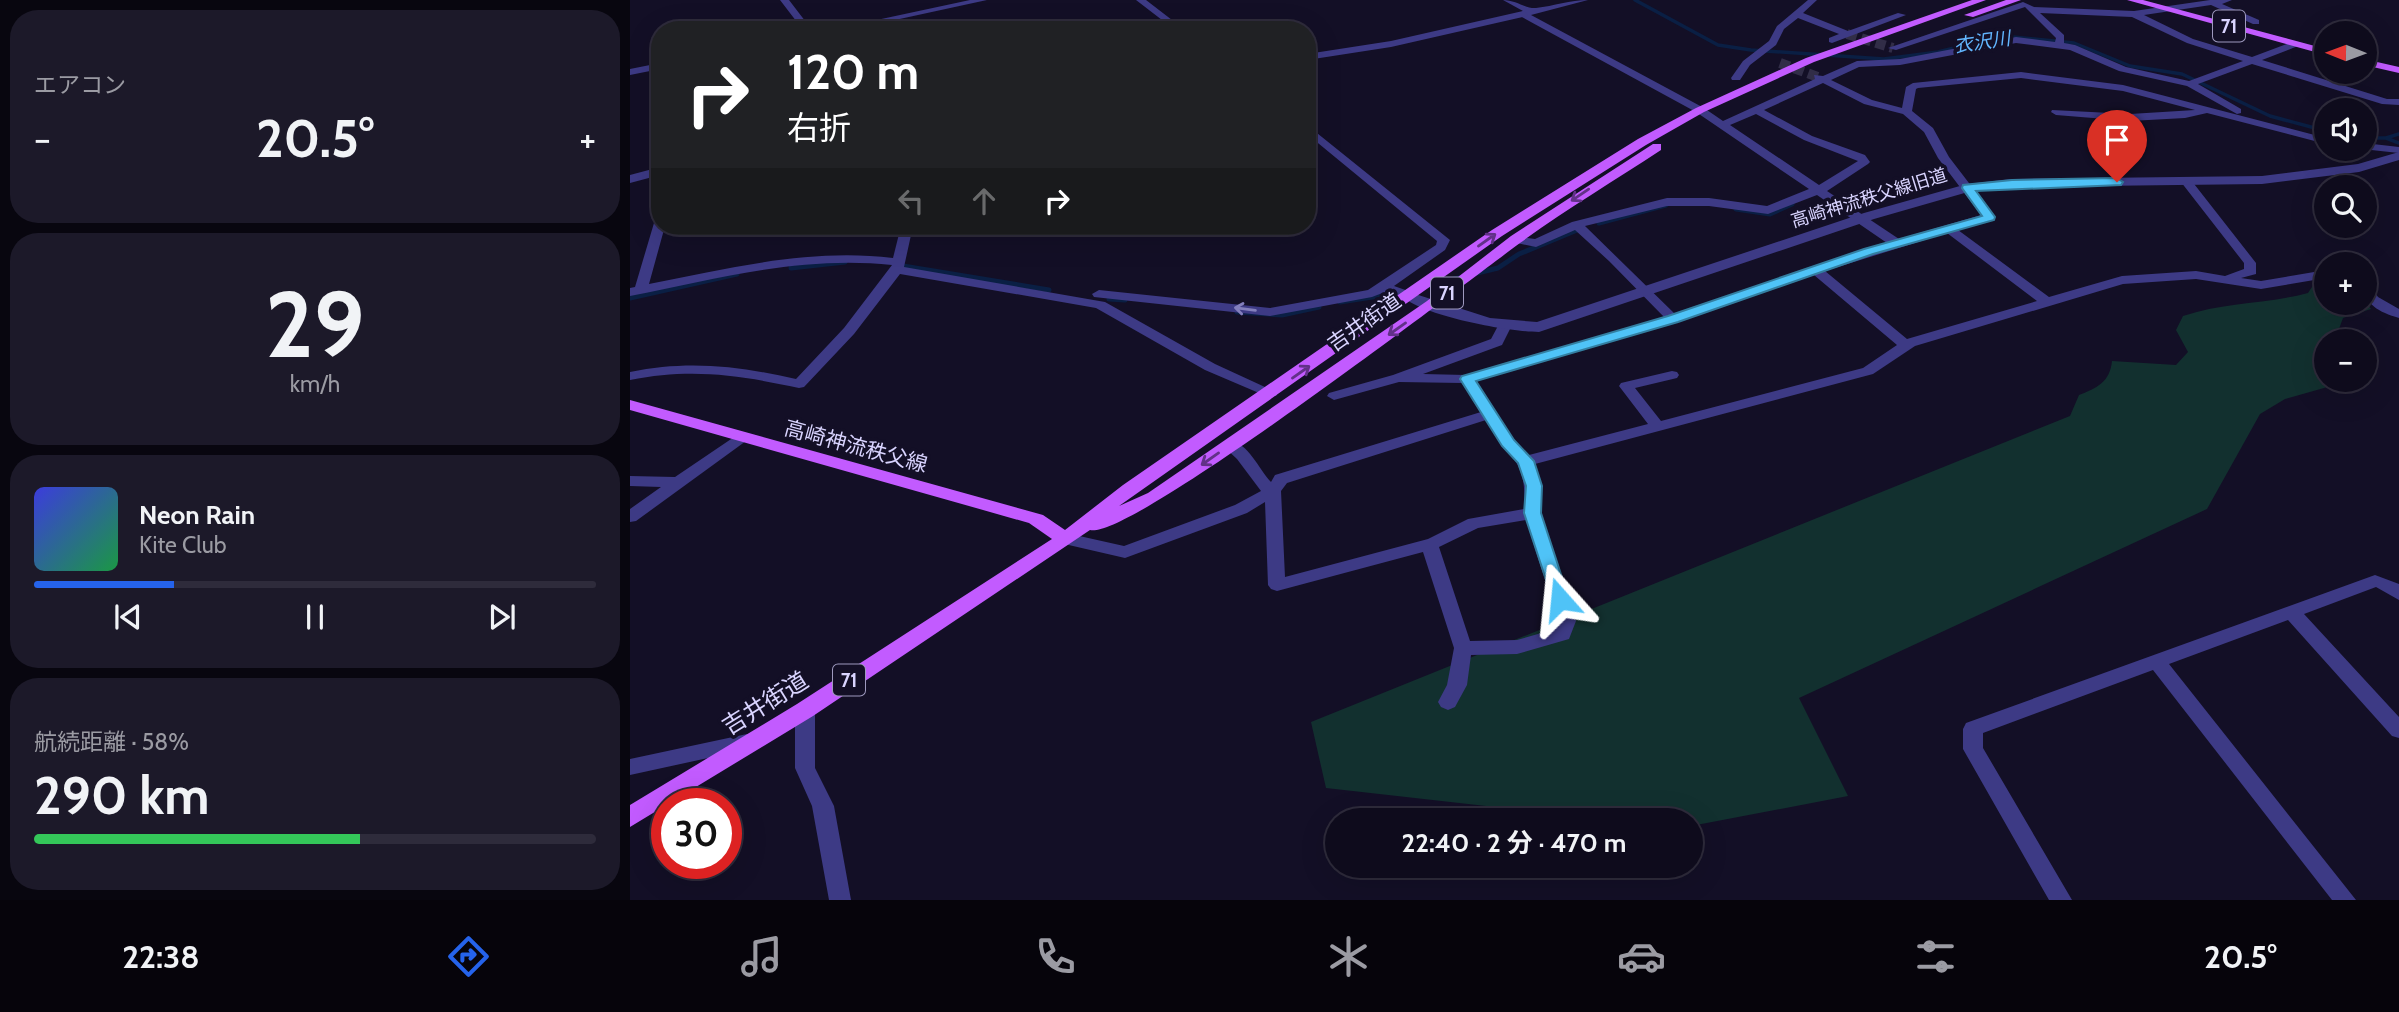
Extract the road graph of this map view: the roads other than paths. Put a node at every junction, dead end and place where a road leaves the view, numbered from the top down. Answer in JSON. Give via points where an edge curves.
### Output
{"nodes":[{"id":1,"x":784,"y":0,"type":"edge"},
{"id":2,"x":983,"y":0,"type":"edge"},
{"id":3,"x":1140,"y":0,"type":"edge"},
{"id":4,"x":1507,"y":0,"type":"edge"},
{"id":5,"x":1584,"y":0,"type":"edge"},
{"id":6,"x":1814,"y":0,"type":"edge"},
{"id":7,"x":1981,"y":0,"type":"edge"},
{"id":8,"x":2132,"y":0,"type":"edge"},
{"id":9,"x":2153,"y":0,"type":"edge"},
{"id":10,"x":2228,"y":0,"type":"edge"},
{"id":11,"x":2210,"y":2,"type":"edge"},
{"id":12,"x":2021,"y":4,"type":"edge"},
{"id":13,"x":2182,"y":8,"type":"junction"},
{"id":14,"x":2169,"y":10,"type":"junction"},
{"id":15,"x":1527,"y":13,"type":"junction"},
{"id":16,"x":1797,"y":14,"type":"junction"},
{"id":17,"x":2134,"y":14,"type":"junction"},
{"id":18,"x":1900,"y":15,"type":"dead end"},
{"id":19,"x":801,"y":21,"type":"edge"},
{"id":20,"x":879,"y":21,"type":"edge"},
{"id":21,"x":1169,"y":21,"type":"edge"},
{"id":22,"x":2256,"y":22,"type":"dead end"},
{"id":23,"x":1847,"y":34,"type":"junction"},
{"id":24,"x":2314,"y":42,"type":"edge"},
{"id":25,"x":2059,"y":44,"type":"junction"},
{"id":26,"x":2295,"y":44,"type":"junction"},
{"id":27,"x":1893,"y":48,"type":"tunnel mouth"},
{"id":28,"x":2314,"y":49,"type":"edge"},
{"id":29,"x":1833,"y":51,"type":"junction"},
{"id":30,"x":1316,"y":56,"type":"edge"},
{"id":31,"x":2377,"y":58,"type":"edge"},
{"id":32,"x":2256,"y":59,"type":"junction"},
{"id":33,"x":2399,"y":63,"type":"edge"},
{"id":34,"x":2377,"y":65,"type":"edge"},
{"id":35,"x":651,"y":67,"type":"edge"},
{"id":36,"x":2399,"y":70,"type":"edge"},
{"id":37,"x":630,"y":72,"type":"edge"},
{"id":38,"x":1820,"y":77,"type":"junction"},
{"id":39,"x":1736,"y":78,"type":"dead end"},
{"id":40,"x":2190,"y":84,"type":"junction"},
{"id":41,"x":2399,"y":102,"type":"edge"},
{"id":42,"x":1755,"y":109,"type":"junction"},
{"id":43,"x":2213,"y":111,"type":"junction"},
{"id":44,"x":1907,"y":112,"type":"junction"},
{"id":45,"x":2056,"y":112,"type":"dead end"},
{"id":46,"x":1711,"y":117,"type":"junction"},
{"id":47,"x":2258,"y":123,"type":"junction"},
{"id":48,"x":1316,"y":135,"type":"edge"},
{"id":49,"x":2314,"y":138,"type":"edge"},
{"id":50,"x":2377,"y":147,"type":"edge"},
{"id":51,"x":2399,"y":150,"type":"edge"},
{"id":52,"x":2399,"y":156,"type":"edge"},
{"id":53,"x":651,"y":173,"type":"edge"},
{"id":54,"x":630,"y":179,"type":"edge"},
{"id":55,"x":2187,"y":182,"type":"junction"},
{"id":56,"x":1968,"y":188,"type":"junction"},
{"id":57,"x":1816,"y":191,"type":"junction"},
{"id":58,"x":1860,"y":220,"type":"junction"},
{"id":59,"x":1576,"y":225,"type":"junction"},
{"id":60,"x":1950,"y":229,"type":"junction"},
{"id":61,"x":656,"y":235,"type":"edge"},
{"id":62,"x":905,"y":235,"type":"edge"},
{"id":63,"x":1516,"y":239,"type":"junction"},
{"id":64,"x":1899,"y":245,"type":"junction"},
{"id":65,"x":898,"y":266,"type":"junction"},
{"id":66,"x":1816,"y":270,"type":"junction"},
{"id":67,"x":2314,"y":276,"type":"edge"},
{"id":68,"x":2222,"y":279,"type":"junction"},
{"id":69,"x":1384,"y":287,"type":"junction"},
{"id":70,"x":635,"y":291,"type":"edge"},
{"id":71,"x":1644,"y":292,"type":"junction"},
{"id":72,"x":1098,"y":293,"type":"dead end"},
{"id":73,"x":1409,"y":296,"type":"junction"},
{"id":74,"x":2045,"y":301,"type":"junction"},
{"id":75,"x":2377,"y":302,"type":"edge"},
{"id":76,"x":1432,"y":304,"type":"junction"},
{"id":77,"x":2399,"y":314,"type":"edge"},
{"id":78,"x":1673,"y":319,"type":"junction"},
{"id":79,"x":1504,"y":327,"type":"junction"},
{"id":80,"x":1906,"y":346,"type":"junction"},
{"id":81,"x":630,"y":376,"type":"edge"},
{"id":82,"x":1672,"y":376,"type":"dead end"},
{"id":83,"x":1398,"y":378,"type":"junction"},
{"id":84,"x":1467,"y":379,"type":"junction"},
{"id":85,"x":1271,"y":393,"type":"junction"},
{"id":86,"x":1334,"y":396,"type":"dead end"},
{"id":87,"x":630,"y":405,"type":"edge"},
{"id":88,"x":1490,"y":414,"type":"junction"},
{"id":89,"x":1656,"y":425,"type":"junction"},
{"id":90,"x":740,"y":438,"type":"junction"},
{"id":91,"x":1230,"y":445,"type":"junction"},
{"id":92,"x":1526,"y":461,"type":"junction"},
{"id":93,"x":630,"y":481,"type":"edge"},
{"id":94,"x":675,"y":482,"type":"junction"},
{"id":95,"x":1273,"y":491,"type":"junction"},
{"id":96,"x":1532,"y":513,"type":"junction"},
{"id":97,"x":630,"y":517,"type":"edge"},
{"id":98,"x":1066,"y":539,"type":"junction"},
{"id":99,"x":1429,"y":544,"type":"junction"},
{"id":100,"x":2397,"y":590,"type":"edge"},
{"id":101,"x":2292,"y":612,"type":"junction"},
{"id":102,"x":1463,"y":648,"type":"junction"},
{"id":103,"x":2156,"y":661,"type":"junction"},
{"id":104,"x":1448,"y":702,"type":"dead end"},
{"id":105,"x":805,"y":709,"type":"junction"},
{"id":106,"x":2399,"y":730,"type":"edge"},
{"id":107,"x":755,"y":741,"type":"junction"},
{"id":108,"x":630,"y":767,"type":"edge"},
{"id":109,"x":630,"y":817,"type":"edge"},
{"id":110,"x":840,"y":900,"type":"edge"},
{"id":111,"x":2062,"y":900,"type":"edge"},
{"id":112,"x":2345,"y":900,"type":"edge"}],
"edges":[{"from":1,"to":19,"type":"street"},
{"from":2,"to":20,"type":"street"},
{"from":3,"to":21,"type":"street"},
{"from":4,"to":15,"type":"street"},
{"from":5,"to":15,"type":"street"},
{"from":6,"to":16,"type":"street"},
{"from":7,"to":29,"type":"main road","name":"吉井街道","number":"71"},
{"from":8,"to":14,"type":"main road","number":"71"},
{"from":9,"to":13,"type":"main road","number":"71"},
{"from":10,"to":11,"type":"street"},
{"from":11,"to":13,"type":"street"},
{"from":11,"to":22,"type":"street"},
{"from":12,"to":17,"type":"street"},
{"from":12,"to":25,"type":"street","via":[[2062,37]]},
{"from":12,"to":27,"type":"street"},
{"from":12,"to":29,"type":"main road","number":"71","via":[[1859,51]]},
{"from":13,"to":14,"type":"street"},
{"from":13,"to":24,"type":"main road","number":"71"},
{"from":14,"to":17,"type":"street"},
{"from":14,"to":26,"type":"main road","number":"71"},
{"from":15,"to":30,"type":"street"},
{"from":15,"to":46,"type":"street"},
{"from":16,"to":23,"type":"street"},
{"from":16,"to":39,"type":"street"},
{"from":17,"to":32,"type":"street","via":[[2190,41]]},
{"from":18,"to":23,"type":"street"},
{"from":23,"to":29,"type":"street"},
{"from":25,"to":38,"type":"street","via":[[2016,40],[1900,62],[1857,64]]},
{"from":25,"to":40,"type":"street","via":[[2123,69]]},
{"from":26,"to":28,"type":"main road","number":"71"},
{"from":26,"to":32,"type":"street"},
{"from":29,"to":46,"type":"main road","name":"吉井街道","number":"71"},
{"from":29,"to":46,"type":"main road","name":"吉井街道","number":"71"},
{"from":31,"to":33,"type":"main road"},
{"from":32,"to":40,"type":"street"},
{"from":32,"to":41,"type":"street","via":[[2386,103]]},
{"from":34,"to":36,"type":"main road"},
{"from":35,"to":37,"type":"street"},
{"from":38,"to":42,"type":"street"},
{"from":38,"to":44,"type":"street","via":[[1868,102]]},
{"from":40,"to":47,"type":"street"},
{"from":42,"to":46,"type":"street"},
{"from":42,"to":57,"type":"street","via":[[1808,138],[1864,159]]},
{"from":43,"to":44,"type":"street","via":[[2123,88],[2021,75],[1917,85],[1908,95]]},
{"from":43,"to":45,"type":"street","via":[[2116,118]]},
{"from":43,"to":47,"type":"street"},
{"from":44,"to":56,"type":"street","via":[[1929,130]]},
{"from":46,"to":57,"type":"street"},
{"from":46,"to":63,"type":"main road","name":"吉井街道","number":"71","one_way":true},
{"from":73,"to":46,"type":"main road","name":"吉井街道","number":"71","one_way":true,"via":[[1574,183]]},
{"from":47,"to":49,"type":"street"},
{"from":48,"to":69,"type":"street","via":[[1444,240],[1441,247]]},
{"from":50,"to":51,"type":"street"},
{"from":52,"to":55,"type":"street","name":"高崎神流秩父線旧道","via":[[2311,175]]},
{"from":53,"to":54,"type":"street"},
{"from":55,"to":56,"type":"street","name":"高崎神流秩父線旧道","via":[[2012,183]]},
{"from":55,"to":68,"type":"street","via":[[2250,263],[2246,274]]},
{"from":56,"to":58,"type":"street","name":"高崎神流秩父線旧道"},
{"from":56,"to":60,"type":"street","via":[[1989,217]]},
{"from":57,"to":58,"type":"street"},
{"from":57,"to":59,"type":"street","via":[[1768,210],[1681,200]]},
{"from":58,"to":64,"type":"street"},
{"from":58,"to":71,"type":"street","name":"高崎神流秩父線旧道"},
{"from":59,"to":63,"type":"street","via":[[1536,243]]},
{"from":59,"to":71,"type":"street","via":[[1600,242]]},
{"from":60,"to":64,"type":"street"},
{"from":60,"to":74,"type":"street"},
{"from":61,"to":70,"type":"street"},
{"from":62,"to":65,"type":"street"},
{"from":63,"to":76,"type":"main road","name":"吉井街道","number":"71"},
{"from":64,"to":66,"type":"street"},
{"from":65,"to":70,"type":"street","via":[[861,257],[745,268]]},
{"from":65,"to":81,"type":"street","via":[[849,331],[799,384],[689,366]]},
{"from":65,"to":85,"type":"street","via":[[1100,305],[1209,367]]},
{"from":66,"to":78,"type":"street"},
{"from":66,"to":80,"type":"street"},
{"from":67,"to":68,"type":"street","via":[[2261,285]]},
{"from":68,"to":74,"type":"street","via":[[2181,275],[2122,280]]},
{"from":69,"to":72,"type":"street","one_way":true,"via":[[1270,312]]},
{"from":69,"to":73,"type":"street"},
{"from":71,"to":78,"type":"street"},
{"from":71,"to":79,"type":"street","name":"高崎神流秩父線旧道","via":[[1539,327]]},
{"from":73,"to":76,"type":"street","name":"高崎神流秩父線旧道"},
{"from":85,"to":73,"type":"main road","name":"吉井街道","number":"71","one_way":true},
{"from":74,"to":80,"type":"street"},
{"from":75,"to":77,"type":"street"},
{"from":76,"to":79,"type":"street","name":"高崎神流秩父線旧道"},
{"from":76,"to":91,"type":"main road","name":"吉井街道","number":"71","one_way":true},
{"from":78,"to":84,"type":"street"},
{"from":79,"to":83,"type":"street","via":[[1497,342]]},
{"from":80,"to":89,"type":"street","via":[[1868,371]]},
{"from":82,"to":89,"type":"street","via":[[1626,386]]},
{"from":83,"to":84,"type":"street"},
{"from":83,"to":86,"type":"street"},
{"from":84,"to":88,"type":"street"},
{"from":85,"to":98,"type":"main road","name":"吉井街道","number":"71","via":[[1129,489]]},
{"from":87,"to":90,"type":"main road","name":"高崎神流秩父線"},
{"from":88,"to":92,"type":"street"},
{"from":88,"to":95,"type":"street","via":[[1280,479]]},
{"from":89,"to":92,"type":"street"},
{"from":90,"to":94,"type":"street"},
{"from":90,"to":98,"type":"main road","name":"高崎神流秩父線","via":[[1036,519]]},
{"from":91,"to":95,"type":"street","via":[[1242,451],[1264,487]]},
{"from":91,"to":98,"type":"main road","name":"吉井街道","number":"71","one_way":true,"via":[[1154,497]]},
{"from":92,"to":96,"type":"street","via":[[1534,486]]},
{"from":93,"to":94,"type":"street"},
{"from":94,"to":97,"type":"street"},
{"from":95,"to":98,"type":"street","via":[[1241,509],[1125,552]]},
{"from":95,"to":99,"type":"street","via":[[1277,585]]},
{"from":96,"to":99,"type":"street","via":[[1474,523]]},
{"from":96,"to":102,"type":"street","via":[[1567,621],[1562,634],[1517,647]]},
{"from":98,"to":105,"type":"main road","name":"吉井街道","number":"71"},
{"from":99,"to":102,"type":"street"},
{"from":100,"to":101,"type":"street","via":[[2375,581]]},
{"from":101,"to":103,"type":"street"},
{"from":101,"to":106,"type":"street"},
{"from":102,"to":104,"type":"street","via":[[1457,685]]},
{"from":103,"to":111,"type":"street","via":[[1973,729],[1973,749]]},
{"from":103,"to":112,"type":"street"},
{"from":105,"to":107,"type":"main road","name":"吉井街道","number":"71"},
{"from":105,"to":110,"type":"street","via":[[805,768],[823,806]]},
{"from":107,"to":108,"type":"street"},
{"from":107,"to":109,"type":"main road","name":"吉井街道","number":"71"}]}
